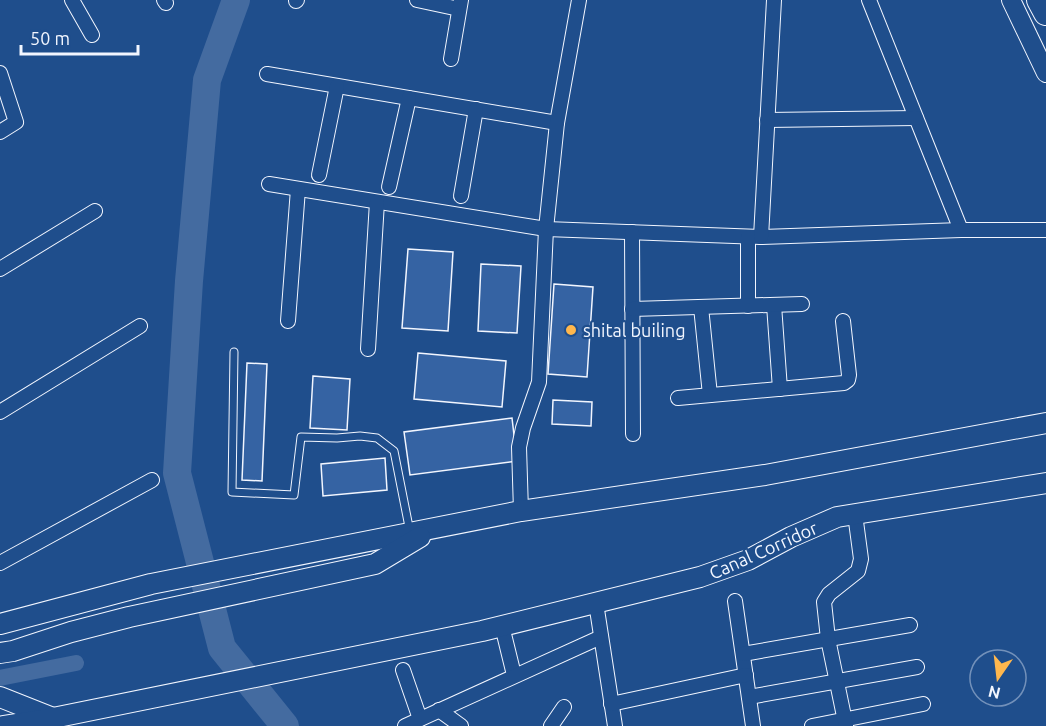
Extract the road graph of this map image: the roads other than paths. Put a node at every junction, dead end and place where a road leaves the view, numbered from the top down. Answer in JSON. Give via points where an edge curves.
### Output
{"nodes":[{"id":1,"x":72,"y":0,"type":"edge"},
{"id":2,"x":417,"y":0,"type":"edge"},
{"id":3,"x":579,"y":0,"type":"edge"},
{"id":4,"x":774,"y":0,"type":"edge"},
{"id":5,"x":869,"y":0,"type":"edge"},
{"id":6,"x":1011,"y":0,"type":"edge"},
{"id":7,"x":1039,"y":0,"type":"edge"},
{"id":8,"x":460,"y":5,"type":"edge"},
{"id":9,"x":1046,"y":13,"type":"edge"},
{"id":10,"x":92,"y":36,"type":"dead end"},
{"id":11,"x":451,"y":59,"type":"dead end"},
{"id":12,"x":0,"y":73,"type":"edge"},
{"id":13,"x":267,"y":74,"type":"dead end"},
{"id":14,"x":1046,"y":74,"type":"edge"},
{"id":15,"x":337,"y":86,"type":"junction"},
{"id":16,"x":409,"y":98,"type":"junction"},
{"id":17,"x":476,"y":109,"type":"junction"},
{"id":18,"x":916,"y":118,"type":"junction"},
{"id":19,"x":767,"y":120,"type":"junction"},
{"id":20,"x":557,"y":123,"type":"junction"},
{"id":21,"x":0,"y":132,"type":"edge"},
{"id":22,"x":319,"y":175,"type":"dead end"},
{"id":23,"x":269,"y":184,"type":"dead end"},
{"id":24,"x":389,"y":187,"type":"dead end"},
{"id":25,"x":298,"y":189,"type":"junction"},
{"id":26,"x":461,"y":196,"type":"dead end"},
{"id":27,"x":377,"y":201,"type":"junction"},
{"id":28,"x":94,"y":212,"type":"dead end"},
{"id":29,"x":546,"y":229,"type":"junction"},
{"id":30,"x":961,"y":230,"type":"junction"},
{"id":31,"x":1046,"y":230,"type":"edge"},
{"id":32,"x":632,"y":232,"type":"junction"},
{"id":33,"x":754,"y":237,"type":"junction"},
{"id":34,"x":0,"y":269,"type":"edge"},
{"id":35,"x":802,"y":304,"type":"dead end"},
{"id":36,"x":774,"y":305,"type":"junction"},
{"id":37,"x":748,"y":306,"type":"junction"},
{"id":38,"x":701,"y":307,"type":"junction"},
{"id":39,"x":632,"y":309,"type":"junction"},
{"id":40,"x":288,"y":321,"type":"dead end"},
{"id":41,"x":843,"y":321,"type":"dead end"},
{"id":42,"x":140,"y":326,"type":"dead end"},
{"id":43,"x":368,"y":348,"type":"dead end"},
{"id":44,"x":234,"y":352,"type":"dead end"},
{"id":45,"x":780,"y":389,"type":"junction"},
{"id":46,"x":710,"y":395,"type":"junction"},
{"id":47,"x":678,"y":399,"type":"dead end"},
{"id":48,"x":0,"y":412,"type":"edge"},
{"id":49,"x":1046,"y":423,"type":"edge"},
{"id":50,"x":633,"y":434,"type":"dead end"},
{"id":51,"x":152,"y":480,"type":"dead end"},
{"id":52,"x":1046,"y":483,"type":"edge"},
{"id":53,"x":521,"y":512,"type":"junction"},
{"id":54,"x":855,"y":514,"type":"junction"},
{"id":55,"x":432,"y":530,"type":"junction"},
{"id":56,"x":410,"y":534,"type":"junction"},
{"id":57,"x":0,"y":563,"type":"edge"},
{"id":58,"x":735,"y":602,"type":"dead end"},
{"id":59,"x":596,"y":603,"type":"junction"},
{"id":60,"x":9,"y":622,"type":"edge"},
{"id":61,"x":502,"y":626,"type":"junction"},
{"id":62,"x":910,"y":626,"type":"dead end"},
{"id":63,"x":601,"y":637,"type":"junction"},
{"id":64,"x":828,"y":639,"type":"junction"},
{"id":65,"x":6,"y":652,"type":"edge"},
{"id":66,"x":742,"y":654,"type":"junction"},
{"id":67,"x":916,"y":667,"type":"dead end"},
{"id":68,"x":403,"y":670,"type":"dead end"},
{"id":69,"x":514,"y":675,"type":"junction"},
{"id":70,"x":746,"y":675,"type":"junction"},
{"id":71,"x":837,"y":681,"type":"junction"},
{"id":72,"x":0,"y":697,"type":"edge"},
{"id":73,"x":749,"y":697,"type":"junction"},
{"id":74,"x":611,"y":704,"type":"junction"},
{"id":75,"x":923,"y":704,"type":"dead end"},
{"id":76,"x":564,"y":706,"type":"dead end"},
{"id":77,"x":440,"y":710,"type":"junction"},
{"id":78,"x":53,"y":718,"type":"junction"},
{"id":79,"x":420,"y":719,"type":"junction"},
{"id":80,"x":846,"y":723,"type":"edge"},
{"id":81,"x":3,"y":726,"type":"edge"},
{"id":82,"x":405,"y":726,"type":"edge"},
{"id":83,"x":461,"y":726,"type":"edge"},
{"id":84,"x":551,"y":726,"type":"edge"},
{"id":85,"x":615,"y":726,"type":"edge"},
{"id":86,"x":753,"y":726,"type":"edge"},
{"id":87,"x":812,"y":726,"type":"edge"}],
"edges":[{"from":1,"to":10,"type":"street"},
{"from":2,"to":8,"type":"street"},
{"from":3,"to":20,"type":"street"},
{"from":4,"to":19,"type":"street"},
{"from":5,"to":18,"type":"street"},
{"from":6,"to":14,"type":"street"},
{"from":7,"to":9,"type":"highway"},
{"from":8,"to":11,"type":"street"},
{"from":12,"to":21,"type":"street","via":[[16,122]]},
{"from":13,"to":15,"type":"street"},
{"from":15,"to":16,"type":"street"},
{"from":15,"to":22,"type":"street"},
{"from":16,"to":17,"type":"street"},
{"from":16,"to":24,"type":"street"},
{"from":17,"to":20,"type":"street"},
{"from":17,"to":26,"type":"street"},
{"from":18,"to":19,"type":"street"},
{"from":18,"to":30,"type":"street"},
{"from":19,"to":33,"type":"street"},
{"from":20,"to":29,"type":"street"},
{"from":23,"to":25,"type":"street"},
{"from":25,"to":27,"type":"street"},
{"from":25,"to":40,"type":"street"},
{"from":27,"to":29,"type":"street"},
{"from":27,"to":43,"type":"street"},
{"from":28,"to":34,"type":"street"},
{"from":29,"to":32,"type":"street"},
{"from":29,"to":53,"type":"street","via":[[541,372],[519,447]]},
{"from":30,"to":31,"type":"street"},
{"from":30,"to":33,"type":"street"},
{"from":32,"to":33,"type":"street"},
{"from":32,"to":39,"type":"street"},
{"from":33,"to":37,"type":"street"},
{"from":35,"to":36,"type":"street"},
{"from":36,"to":37,"type":"street"},
{"from":36,"to":45,"type":"street"},
{"from":37,"to":38,"type":"street"},
{"from":38,"to":39,"type":"street"},
{"from":38,"to":46,"type":"street"},
{"from":39,"to":50,"type":"street"},
{"from":41,"to":45,"type":"street","via":[[849,380]]},
{"from":42,"to":48,"type":"street"},
{"from":44,"to":56,"type":"lane","via":[[232,492],[294,495],[301,437],[377,438],[394,451]]},
{"from":45,"to":46,"type":"street"},
{"from":46,"to":47,"type":"street"},
{"from":49,"to":53,"type":"main road","via":[[765,475]]},
{"from":51,"to":57,"type":"street"},
{"from":52,"to":54,"type":"main road","name":"Canal Corridor"},
{"from":53,"to":55,"type":"main road"},
{"from":54,"to":59,"type":"main road","name":"Canal Corridor","via":[[837,517],[748,560],[699,578]]},
{"from":54,"to":64,"type":"street","via":[[861,559],[858,571],[824,602]]},
{"from":55,"to":56,"type":"main road"},
{"from":55,"to":65,"type":"main road","via":[[375,564],[160,610]]},
{"from":56,"to":60,"type":"main road","via":[[152,584]]},
{"from":58,"to":66,"type":"street"},
{"from":59,"to":61,"type":"main road","name":"Canal Corridor"},
{"from":59,"to":63,"type":"street"},
{"from":60,"to":65,"type":"main road"},
{"from":61,"to":69,"type":"street"},
{"from":61,"to":78,"type":"main road","name":"Canal Corridor"},
{"from":62,"to":64,"type":"street"},
{"from":63,"to":69,"type":"street"},
{"from":63,"to":74,"type":"street"},
{"from":64,"to":66,"type":"street"},
{"from":64,"to":71,"type":"street"},
{"from":66,"to":70,"type":"street"},
{"from":67,"to":71,"type":"street"},
{"from":68,"to":79,"type":"street"},
{"from":69,"to":77,"type":"street"},
{"from":70,"to":73,"type":"street"},
{"from":70,"to":74,"type":"street"},
{"from":71,"to":73,"type":"street"},
{"from":71,"to":80,"type":"street"},
{"from":72,"to":78,"type":"main road"},
{"from":73,"to":86,"type":"street"},
{"from":74,"to":85,"type":"street"},
{"from":75,"to":80,"type":"street"},
{"from":76,"to":84,"type":"street"},
{"from":77,"to":79,"type":"street"},
{"from":77,"to":83,"type":"street"},
{"from":78,"to":81,"type":"main road"},
{"from":79,"to":82,"type":"street"},
{"from":80,"to":87,"type":"street"}]}
